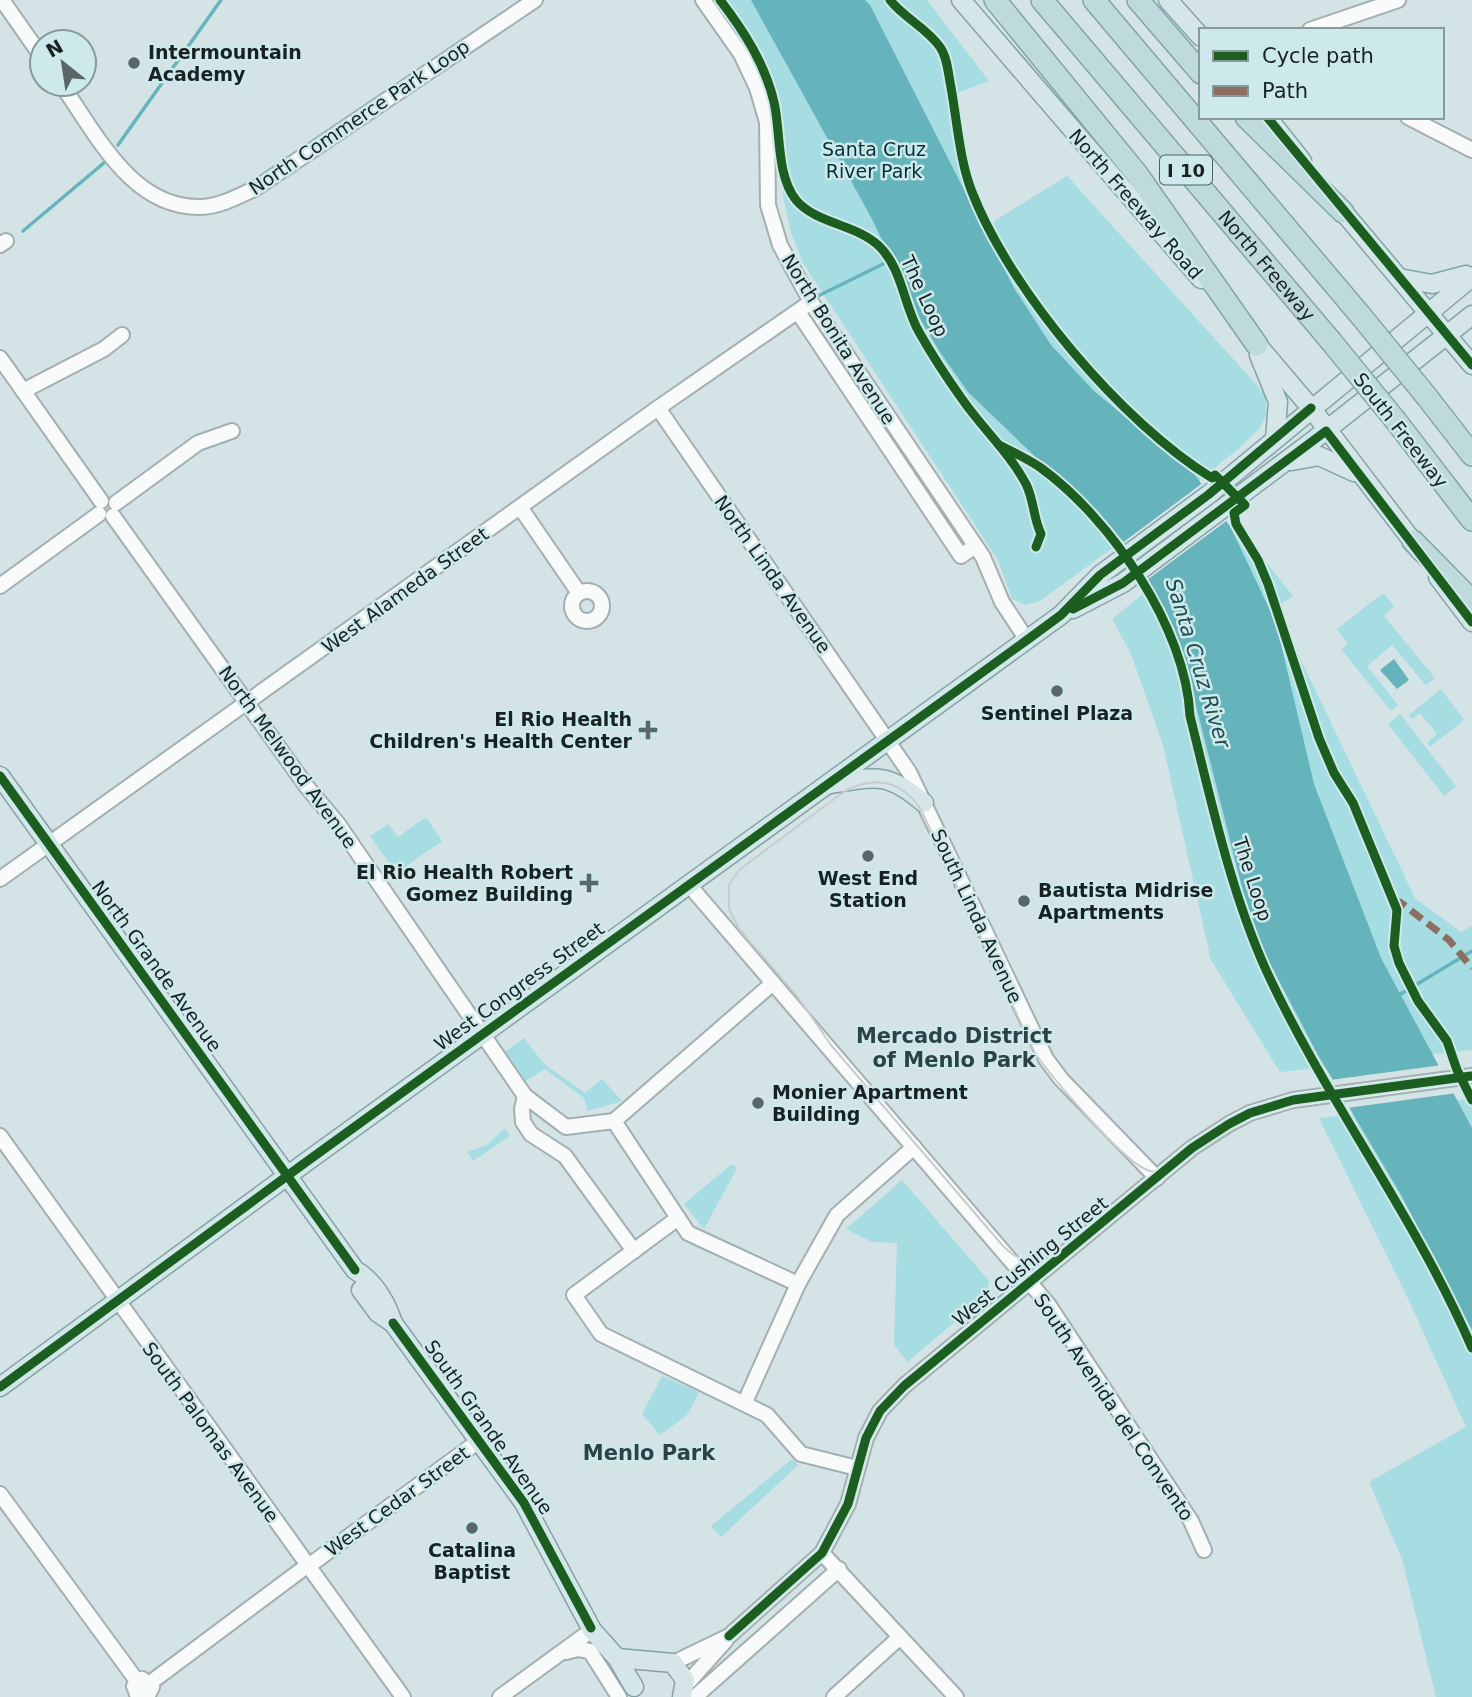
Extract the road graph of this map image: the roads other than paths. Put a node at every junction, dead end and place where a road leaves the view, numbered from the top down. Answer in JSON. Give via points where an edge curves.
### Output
{"nodes":[{"id":1,"x":2,"y":0,"type":"edge"},
{"id":2,"x":535,"y":0,"type":"edge"},
{"id":3,"x":703,"y":0,"type":"edge"},
{"id":4,"x":961,"y":0,"type":"edge"},
{"id":5,"x":995,"y":0,"type":"edge"},
{"id":6,"x":1042,"y":0,"type":"edge"},
{"id":7,"x":1094,"y":0,"type":"edge"},
{"id":8,"x":1138,"y":0,"type":"edge"},
{"id":9,"x":1168,"y":0,"type":"edge"},
{"id":10,"x":1398,"y":0,"type":"edge"},
{"id":11,"x":1316,"y":28,"type":"edge"},
{"id":12,"x":1199,"y":35,"type":"edge"},
{"id":13,"x":28,"y":37,"type":"edge"},
{"id":14,"x":1199,"y":71,"type":"edge"},
{"id":15,"x":71,"y":98,"type":"edge"},
{"id":16,"x":1247,"y":119,"type":"edge"},
{"id":17,"x":1269,"y":119,"type":"edge"},
{"id":18,"x":1412,"y":119,"type":"edge"},
{"id":19,"x":1472,"y":150,"type":"edge"},
{"id":20,"x":1343,"y":212,"type":"junction"},
{"id":21,"x":1472,"y":275,"type":"edge"},
{"id":22,"x":1399,"y":278,"type":"junction"},
{"id":23,"x":811,"y":302,"type":"junction"},
{"id":24,"x":798,"y":312,"type":"junction"},
{"id":25,"x":1427,"y":312,"type":"junction"},
{"id":26,"x":1361,"y":316,"type":"joint"},
{"id":27,"x":1472,"y":316,"type":"edge"},
{"id":28,"x":122,"y":335,"type":"dead end"},
{"id":29,"x":1447,"y":335,"type":"junction"},
{"id":30,"x":1330,"y":340,"type":"joint"},
{"id":31,"x":1257,"y":345,"type":"junction"},
{"id":32,"x":0,"y":358,"type":"edge"},
{"id":33,"x":1472,"y":365,"type":"edge"},
{"id":34,"x":23,"y":391,"type":"junction"},
{"id":35,"x":658,"y":408,"type":"junction"},
{"id":36,"x":1311,"y":408,"type":"junction"},
{"id":37,"x":232,"y":431,"type":"dead end"},
{"id":38,"x":1326,"y":431,"type":"junction"},
{"id":39,"x":1275,"y":439,"type":"junction"},
{"id":40,"x":1472,"y":455,"type":"edge"},
{"id":41,"x":1282,"y":464,"type":"junction"},
{"id":42,"x":1363,"y":478,"type":"junction"},
{"id":43,"x":520,"y":507,"type":"junction"},
{"id":44,"x":107,"y":508,"type":"junction"},
{"id":45,"x":1472,"y":520,"type":"edge"},
{"id":46,"x":1413,"y":541,"type":"junction"},
{"id":47,"x":975,"y":546,"type":"junction"},
{"id":48,"x":0,"y":586,"type":"edge"},
{"id":49,"x":579,"y":593,"type":"dead end"},
{"id":50,"x":1472,"y":601,"type":"edge"},
{"id":51,"x":1061,"y":615,"type":"junction"},
{"id":52,"x":1472,"y":622,"type":"edge"},
{"id":53,"x":1027,"y":640,"type":"junction"},
{"id":54,"x":248,"y":703,"type":"junction"},
{"id":55,"x":888,"y":741,"type":"junction"},
{"id":56,"x":0,"y":776,"type":"edge"},
{"id":57,"x":827,"y":785,"type":"junction"},
{"id":58,"x":924,"y":803,"type":"junction"},
{"id":59,"x":48,"y":845,"type":"junction"},
{"id":60,"x":0,"y":879,"type":"edge"},
{"id":61,"x":689,"y":885,"type":"junction"},
{"id":62,"x":773,"y":983,"type":"junction"},
{"id":63,"x":482,"y":1034,"type":"junction"},
{"id":64,"x":1472,"y":1076,"type":"edge"},
{"id":65,"x":526,"y":1096,"type":"junction"},
{"id":66,"x":614,"y":1121,"type":"junction"},
{"id":67,"x":0,"y":1136,"type":"edge"},
{"id":68,"x":914,"y":1147,"type":"junction"},
{"id":69,"x":287,"y":1176,"type":"junction"},
{"id":70,"x":1157,"y":1178,"type":"junction"},
{"id":71,"x":678,"y":1218,"type":"junction"},
{"id":72,"x":634,"y":1251,"type":"junction"},
{"id":73,"x":798,"y":1284,"type":"junction"},
{"id":74,"x":1031,"y":1284,"type":"junction"},
{"id":75,"x":117,"y":1302,"type":"junction"},
{"id":76,"x":0,"y":1387,"type":"edge"},
{"id":77,"x":745,"y":1402,"type":"junction"},
{"id":78,"x":480,"y":1440,"type":"junction"},
{"id":79,"x":857,"y":1468,"type":"junction"},
{"id":80,"x":0,"y":1494,"type":"edge"},
{"id":81,"x":1204,"y":1550,"type":"dead end"},
{"id":82,"x":822,"y":1553,"type":"junction"},
{"id":83,"x":309,"y":1566,"type":"junction"},
{"id":84,"x":839,"y":1569,"type":"junction"},
{"id":85,"x":592,"y":1630,"type":"junction"},
{"id":86,"x":732,"y":1633,"type":"junction"},
{"id":87,"x":900,"y":1637,"type":"junction"},
{"id":88,"x":750,"y":1648,"type":"junction"},
{"id":89,"x":558,"y":1655,"type":"junction"},
{"id":90,"x":617,"y":1658,"type":"junction"},
{"id":91,"x":664,"y":1662,"type":"junction"},
{"id":92,"x":636,"y":1692,"type":"edge"},
{"id":93,"x":141,"y":1693,"type":"edge"},
{"id":94,"x":688,"y":1693,"type":"edge"},
{"id":95,"x":402,"y":1697,"type":"edge"},
{"id":96,"x":500,"y":1697,"type":"edge"},
{"id":97,"x":619,"y":1697,"type":"edge"},
{"id":98,"x":834,"y":1697,"type":"edge"},
{"id":99,"x":956,"y":1697,"type":"edge"}],
"edges":[{"from":1,"to":13,"type":"street"},
{"from":2,"to":15,"type":"street","name":"North Commerce Park Loop","via":[[256,188],[201,208],[167,202],[140,188]]},
{"from":3,"to":23,"type":"street","name":"North Bonita Avenue","via":[[741,54],[757,88],[766,122],[768,205],[779,244]]},
{"from":4,"to":31,"type":"main road","name":"North Freeway Road"},
{"from":5,"to":31,"type":"highway","via":[[1137,174]]},
{"from":6,"to":30,"type":"highway","name":"North Freeway","number":"I 10"},
{"from":7,"to":26,"type":"highway","name":"North Freeway","number":"I 10"},
{"from":8,"to":14,"type":"highway"},
{"from":9,"to":12,"type":"main road"},
{"from":10,"to":11,"type":"street"},
{"from":16,"to":20,"type":"highway"},
{"from":17,"to":20,"type":"main road"},
{"from":18,"to":19,"type":"street"},
{"from":20,"to":22,"type":"main road"},
{"from":21,"to":22,"type":"main road","via":[[1432,285]]},
{"from":21,"to":25,"type":"main road","name":"West Congress Street"},
{"from":22,"to":25,"type":"main road"},
{"from":23,"to":24,"type":"street","name":"West Alameda Street"},
{"from":23,"to":47,"type":"street","name":"North Bonita Avenue"},
{"from":24,"to":35,"type":"street","name":"West Alameda Street"},
{"from":24,"to":47,"type":"street","name":"North Bonita Avenue","via":[[961,556]]},
{"from":25,"to":29,"type":"main road"},
{"from":25,"to":36,"type":"main road","name":"West Congress Street"},
{"from":26,"to":40,"type":"highway","name":"South Freeway","number":"I 10","bridge":true},
{"from":27,"to":29,"type":"main road","name":"West Congress Street"},
{"from":28,"to":34,"type":"street"},
{"from":29,"to":33,"type":"main road"},
{"from":29,"to":38,"type":"main road","name":"West Congress Street"},
{"from":30,"to":45,"type":"highway","name":"South Freeway","number":"I 10","bridge":true},
{"from":31,"to":36,"type":"main road","name":"North Freeway Road"},
{"from":31,"to":39,"type":"main road","via":[[1278,402]]},
{"from":32,"to":34,"type":"street","name":"North Melwood Avenue"},
{"from":34,"to":44,"type":"street","name":"North Melwood Avenue"},
{"from":35,"to":43,"type":"street","name":"West Alameda Street"},
{"from":35,"to":55,"type":"street","name":"North Linda Avenue"},
{"from":36,"to":38,"type":"main road","name":"North Freeway Road"},
{"from":36,"to":39,"type":"main road","name":"West Congress Street"},
{"from":37,"to":44,"type":"street","via":[[198,443]]},
{"from":38,"to":41,"type":"main road","name":"West Congress Street"},
{"from":38,"to":42,"type":"main road","name":"North Freeway Road"},
{"from":39,"to":51,"type":"main road","name":"West Congress Street","via":[[1112,567]]},
{"from":41,"to":42,"type":"main road","via":[[1319,456]]},
{"from":41,"to":51,"type":"main road","name":"West Congress Street","via":[[1123,583]]},
{"from":42,"to":46,"type":"main road","name":"North Freeway Road"},
{"from":43,"to":49,"type":"street"},
{"from":43,"to":54,"type":"street","name":"West Alameda Street"},
{"from":44,"to":48,"type":"street"},
{"from":44,"to":54,"type":"street","name":"North Melwood Avenue"},
{"from":46,"to":50,"type":"highway"},
{"from":46,"to":52,"type":"main road","name":"North Freeway Road"},
{"from":47,"to":53,"type":"street","name":"North Bonita Avenue"},
{"from":51,"to":53,"type":"main road","name":"West Congress Street"},
{"from":53,"to":55,"type":"main road","name":"West Congress Street"},
{"from":54,"to":59,"type":"street","name":"West Alameda Street"},
{"from":54,"to":63,"type":"street","name":"North Melwood Avenue","via":[[338,824]]},
{"from":55,"to":57,"type":"main road","name":"West Congress Street"},
{"from":55,"to":58,"type":"street","name":"South Linda Avenue"},
{"from":56,"to":59,"type":"main road","name":"North Grande Avenue"},
{"from":57,"to":58,"type":"main road","via":[[893,780]]},
{"from":57,"to":61,"type":"main road","name":"West Congress Street"},
{"from":58,"to":70,"type":"street","name":"South Linda Avenue","via":[[1046,1059]]},
{"from":59,"to":60,"type":"street","name":"West Alameda Street"},
{"from":59,"to":69,"type":"main road","name":"North Grande Avenue"},
{"from":61,"to":62,"type":"street","name":"South Avenida del Convento"},
{"from":61,"to":63,"type":"main road","name":"West Congress Street"},
{"from":62,"to":66,"type":"street"},
{"from":62,"to":68,"type":"street","name":"South Avenida del Convento"},
{"from":63,"to":65,"type":"street","name":"North Melwood Avenue"},
{"from":63,"to":69,"type":"main road","name":"West Congress Street"},
{"from":64,"to":70,"type":"street","name":"West Cushing Street","via":[[1275,1105],[1229,1124]]},
{"from":65,"to":66,"type":"street","name":"North Melwood Avenue","via":[[566,1127]]},
{"from":65,"to":72,"type":"street","via":[[523,1122],[531,1134],[565,1156]]},
{"from":66,"to":71,"type":"street"},
{"from":67,"to":75,"type":"street","name":"South Palomas Avenue"},
{"from":68,"to":73,"type":"street","via":[[837,1215]]},
{"from":68,"to":74,"type":"street","name":"South Avenida del Convento"},
{"from":69,"to":75,"type":"main road","name":"West Congress Street"},
{"from":69,"to":78,"type":"main road","name":"South Grande Avenue","via":[[355,1270],[386,1304],[393,1323]]},
{"from":70,"to":74,"type":"street","name":"West Cushing Street"},
{"from":71,"to":72,"type":"street"},
{"from":71,"to":73,"type":"street","via":[[688,1233]]},
{"from":72,"to":77,"type":"street","via":[[574,1295],[601,1335]]},
{"from":73,"to":77,"type":"street"},
{"from":74,"to":79,"type":"street","name":"West Cushing Street","via":[[896,1394],[880,1411]]},
{"from":74,"to":81,"type":"street","name":"South Avenida del Convento","via":[[1169,1485]]},
{"from":75,"to":76,"type":"main road","name":"West Congress Street"},
{"from":75,"to":83,"type":"street","name":"South Palomas Avenue"},
{"from":77,"to":79,"type":"street","via":[[767,1415],[801,1454]]},
{"from":78,"to":83,"type":"street","name":"West Cedar Street"},
{"from":78,"to":85,"type":"main road","name":"South Grande Avenue","via":[[524,1503]]},
{"from":79,"to":82,"type":"street","name":"West Cushing Street","via":[[848,1504]]},
{"from":80,"to":93,"type":"street"},
{"from":82,"to":84,"type":"street"},
{"from":82,"to":86,"type":"street","name":"West Cushing Street"},
{"from":83,"to":93,"type":"street","name":"West Cedar Street"},
{"from":83,"to":95,"type":"street","name":"South Palomas Avenue"},
{"from":84,"to":87,"type":"street"},
{"from":84,"to":88,"type":"street"},
{"from":85,"to":89,"type":"street"},
{"from":85,"to":90,"type":"main road","name":"South Grande Avenue"},
{"from":86,"to":88,"type":"street"},
{"from":86,"to":91,"type":"street","name":"West Cushing Street"},
{"from":86,"to":94,"type":"street","name":"West Cushing Street"},
{"from":87,"to":98,"type":"street"},
{"from":87,"to":99,"type":"street"},
{"from":88,"to":94,"type":"street"},
{"from":89,"to":96,"type":"street"},
{"from":89,"to":97,"type":"street","via":[[586,1648]]},
{"from":90,"to":91,"type":"main road"},
{"from":90,"to":92,"type":"main road","name":"South Grande Avenue"},
{"from":91,"to":92,"type":"main road","via":[[637,1673]]},
{"from":91,"to":94,"type":"main road","via":[[682,1673]]}]}
